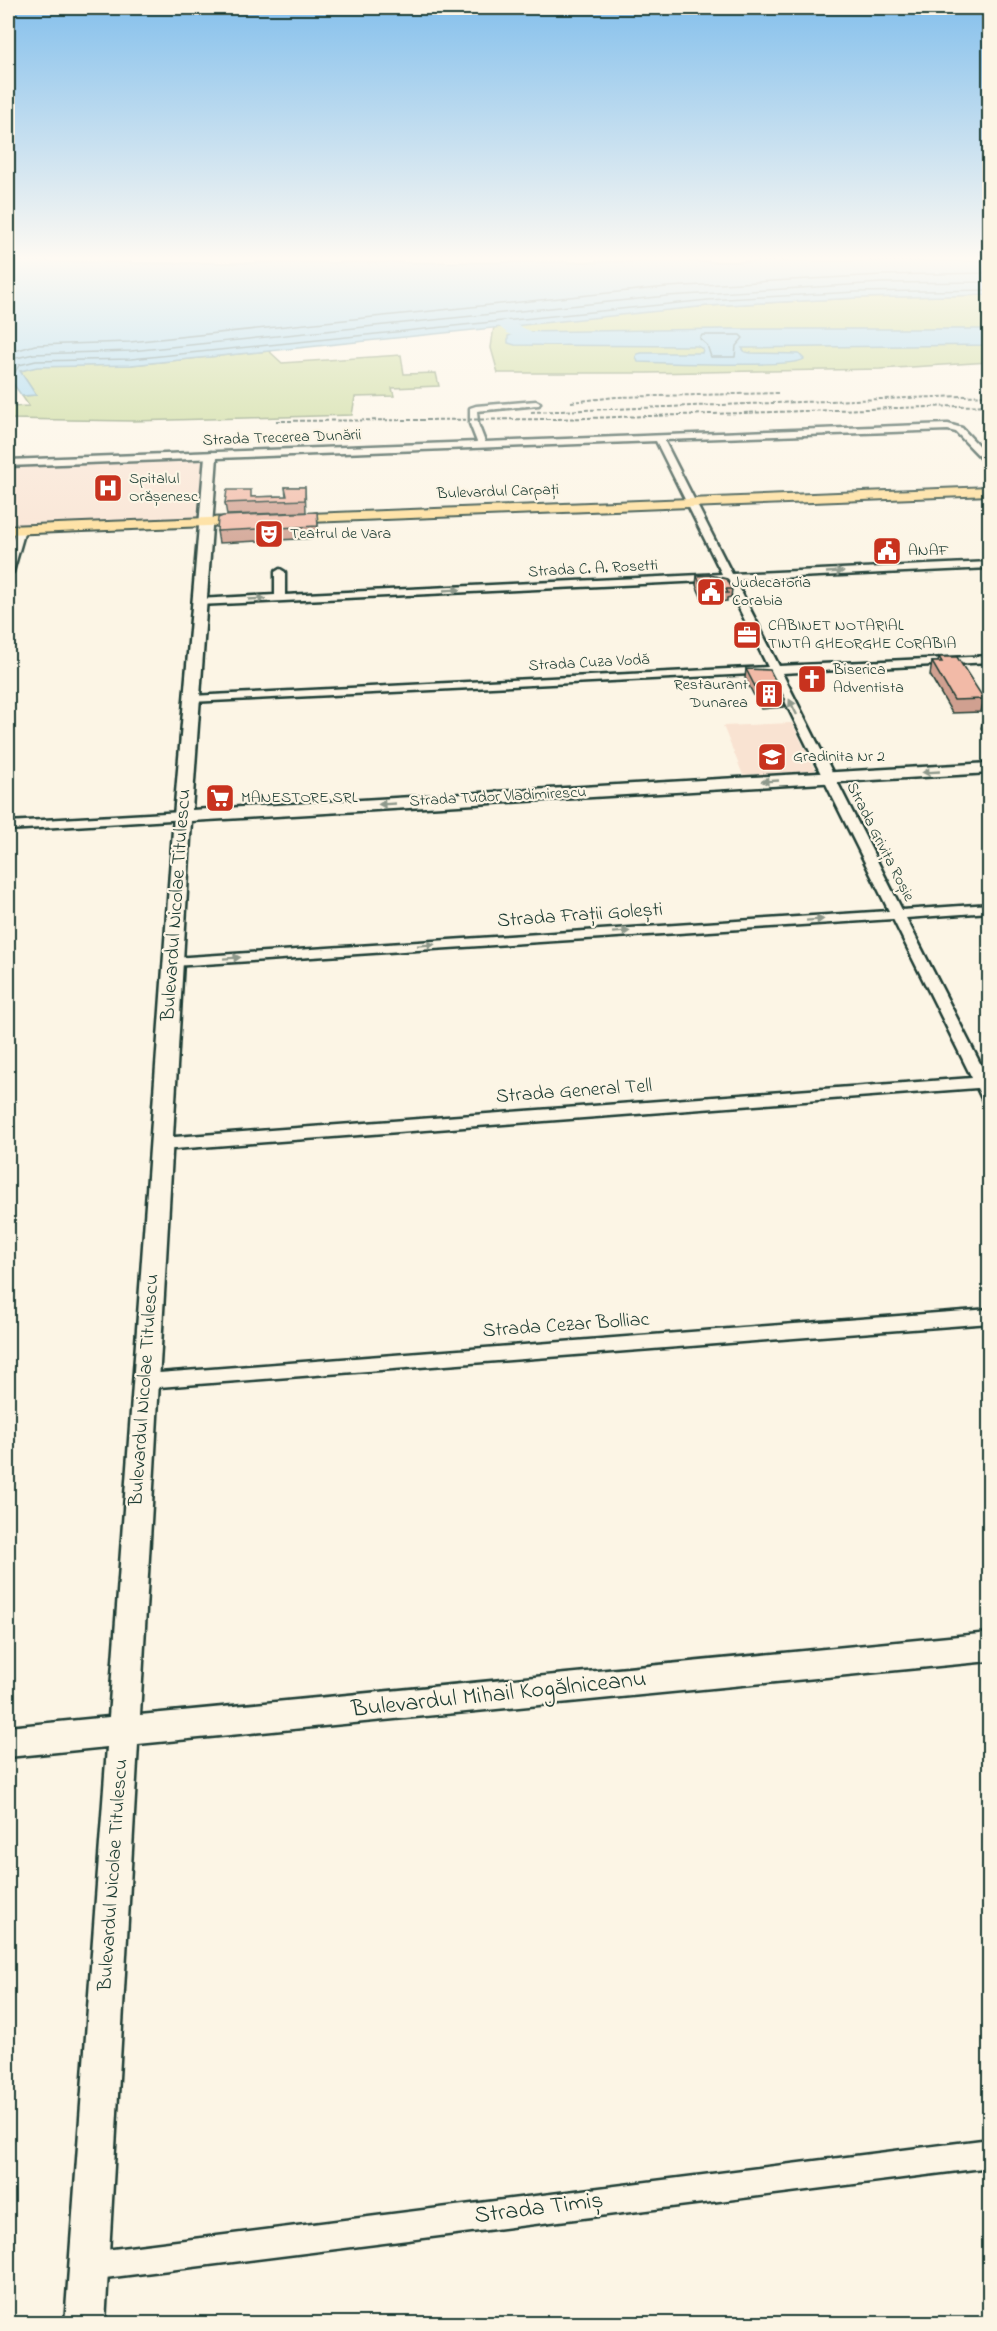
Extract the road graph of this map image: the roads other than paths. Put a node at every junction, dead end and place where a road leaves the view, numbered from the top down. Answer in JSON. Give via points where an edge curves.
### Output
{"nodes":[{"id":1,"x":536,"y":403,"type":"dead end"},
{"id":2,"x":659,"y":439,"type":"junction"},
{"id":3,"x":482,"y":445,"type":"junction"},
{"id":4,"x":211,"y":456,"type":"junction"},
{"id":5,"x":8,"y":463,"type":"edge"},
{"id":6,"x":990,"y":464,"type":"edge"},
{"id":7,"x":990,"y":492,"type":"edge"},
{"id":8,"x":691,"y":503,"type":"junction"},
{"id":9,"x":206,"y":522,"type":"junction"},
{"id":10,"x":14,"y":530,"type":"edge"},
{"id":11,"x":990,"y":565,"type":"edge"},
{"id":12,"x":8,"y":572,"type":"edge"},
{"id":13,"x":280,"y":572,"type":"dead end"},
{"id":14,"x":728,"y":577,"type":"junction"},
{"id":15,"x":280,"y":598,"type":"junction"},
{"id":16,"x":198,"y":602,"type":"junction"},
{"id":17,"x":990,"y":653,"type":"edge"},
{"id":18,"x":990,"y":659,"type":"edge"},
{"id":19,"x":775,"y":668,"type":"junction"},
{"id":20,"x":191,"y":696,"type":"junction"},
{"id":21,"x":990,"y":768,"type":"edge"},
{"id":22,"x":828,"y":778,"type":"junction"},
{"id":23,"x":183,"y":816,"type":"junction"},
{"id":24,"x":8,"y":826,"type":"edge"},
{"id":25,"x":990,"y":908,"type":"edge"},
{"id":26,"x":897,"y":914,"type":"junction"},
{"id":27,"x":173,"y":962,"type":"junction"},
{"id":28,"x":985,"y":1083,"type":"edge"},
{"id":29,"x":990,"y":1099,"type":"edge"},
{"id":30,"x":161,"y":1144,"type":"junction"},
{"id":31,"x":990,"y":1316,"type":"edge"},
{"id":32,"x":146,"y":1381,"type":"junction"},
{"id":33,"x":990,"y":1647,"type":"edge"},
{"id":34,"x":123,"y":1731,"type":"junction"},
{"id":35,"x":8,"y":1742,"type":"edge"},
{"id":36,"x":990,"y":2152,"type":"edge"},
{"id":37,"x":88,"y":2266,"type":"junction"},
{"id":38,"x":85,"y":2324,"type":"edge"}],
"edges":[{"from":1,"to":3,"type":"street","via":[[473,410]]},
{"from":2,"to":3,"type":"street","name":"Strada Trecerea Dunării"},
{"from":2,"to":6,"type":"street","name":"Strada Trecerea Dunării","via":[[954,428]]},
{"from":2,"to":8,"type":"street","name":"Strada Grivița Roșie"},
{"from":3,"to":4,"type":"street","name":"Strada Trecerea Dunării"},
{"from":4,"to":5,"type":"street","name":"Strada Trecerea Dunării"},
{"from":4,"to":9,"type":"street","name":"Bulevardul Nicolae Titulescu"},
{"from":7,"to":8,"type":"main road","name":"Bulevardul Carpați"},
{"from":8,"to":9,"type":"main road","name":"Bulevardul Carpați"},
{"from":8,"to":14,"type":"street","name":"Strada Grivița Roșie"},
{"from":9,"to":10,"type":"main road","name":"Bulevardul Carpați"},
{"from":9,"to":16,"type":"street","name":"Bulevardul Nicolae Titulescu"},
{"from":10,"to":12,"type":"street"},
{"from":14,"to":11,"type":"street","name":"Strada C. A. Rosetti","one_way":true},
{"from":13,"to":15,"type":"street"},
{"from":15,"to":14,"type":"street","name":"Strada C. A. Rosetti","one_way":true},
{"from":14,"to":19,"type":"street","name":"Strada Grivița Roșie"},
{"from":16,"to":15,"type":"street","name":"Strada C. A. Rosetti","one_way":true},
{"from":16,"to":20,"type":"street","name":"Bulevardul Nicolae Titulescu"},
{"from":17,"to":19,"type":"street","name":"Strada Cuza Vodă"},
{"from":18,"to":19,"type":"street","name":"Strada Cuza Vodă"},
{"from":19,"to":20,"type":"street","name":"Strada Cuza Vodă"},
{"from":22,"to":19,"type":"street","name":"Strada Grivița Roșie","one_way":true},
{"from":20,"to":23,"type":"street","name":"Bulevardul Nicolae Titulescu"},
{"from":21,"to":22,"type":"street","name":"Strada Tudor Vladimirescu","one_way":true},
{"from":22,"to":23,"type":"street","name":"Strada Tudor Vladimirescu","one_way":true},
{"from":22,"to":26,"type":"street","name":"Strada Grivița Roșie"},
{"from":23,"to":24,"type":"street","name":"Strada Tudor Vladimirescu"},
{"from":23,"to":27,"type":"street","name":"Bulevardul Nicolae Titulescu"},
{"from":25,"to":26,"type":"street","name":"Strada Frații Golești"},
{"from":27,"to":26,"type":"street","name":"Strada Frații Golești","one_way":true},
{"from":26,"to":28,"type":"street","name":"Strada Grivița Roșie"},
{"from":27,"to":30,"type":"street","name":"Bulevardul Nicolae Titulescu"},
{"from":28,"to":29,"type":"street","name":"Strada Grivița Roșie"},
{"from":28,"to":30,"type":"street","name":"Strada General Tell"},
{"from":30,"to":32,"type":"street","name":"Bulevardul Nicolae Titulescu"},
{"from":31,"to":32,"type":"street","name":"Strada Cezar Bolliac"},
{"from":32,"to":34,"type":"street","name":"Bulevardul Nicolae Titulescu"},
{"from":33,"to":34,"type":"street","name":"Bulevardul Mihail Kogălniceanu"},
{"from":34,"to":35,"type":"street","name":"Bulevardul Mihail Kogălniceanu"},
{"from":34,"to":37,"type":"street","name":"Bulevardul Nicolae Titulescu"},
{"from":36,"to":37,"type":"street","name":"Strada Timiș"},
{"from":37,"to":38,"type":"street","name":"Bulevardul Nicolae Titulescu"}]}
